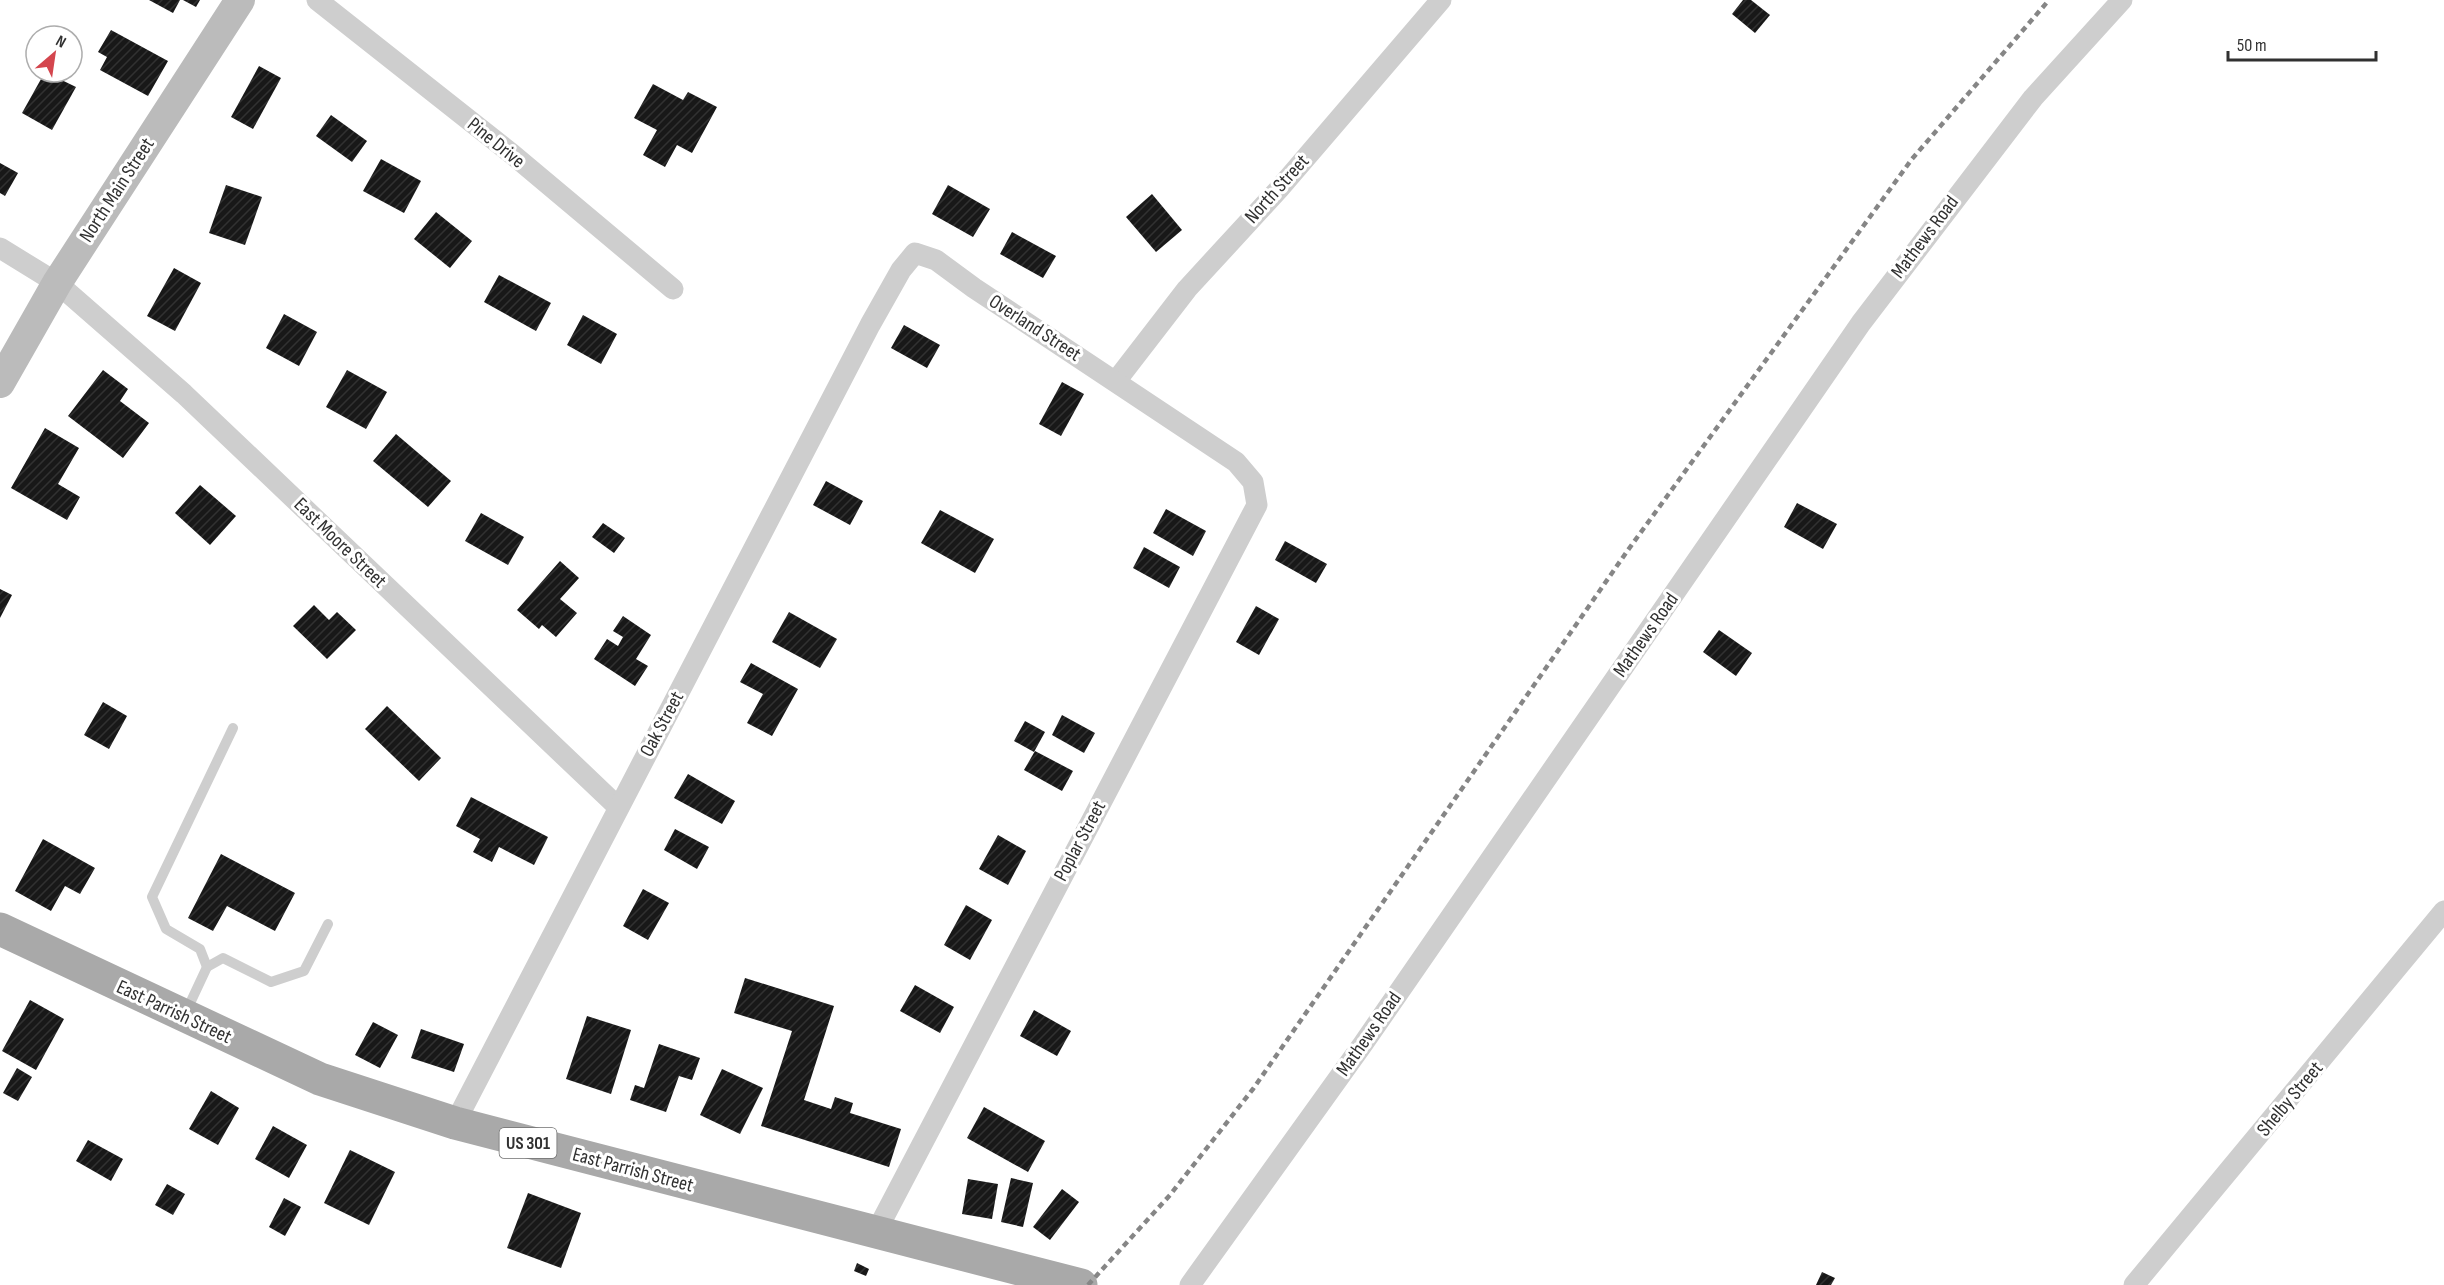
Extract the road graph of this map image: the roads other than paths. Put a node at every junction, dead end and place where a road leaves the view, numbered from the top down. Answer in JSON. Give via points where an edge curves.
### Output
{"nodes":[{"id":1,"x":240,"y":0,"type":"edge"},
{"id":2,"x":317,"y":0,"type":"edge"},
{"id":3,"x":1441,"y":0,"type":"edge"},
{"id":4,"x":2122,"y":0,"type":"edge"},
{"id":5,"x":0,"y":248,"type":"edge"},
{"id":6,"x":57,"y":283,"type":"junction"},
{"id":7,"x":673,"y":289,"type":"dead end"},
{"id":8,"x":870,"y":325,"type":"joint"},
{"id":9,"x":1116,"y":381,"type":"junction"},
{"id":10,"x":0,"y":383,"type":"edge"},
{"id":11,"x":1224,"y":454,"type":"joint"},
{"id":12,"x":233,"y":728,"type":"dead end"},
{"id":13,"x":618,"y":807,"type":"junction"},
{"id":14,"x":2444,"y":911,"type":"edge"},
{"id":15,"x":328,"y":924,"type":"dead end"},
{"id":16,"x":0,"y":928,"type":"edge"},
{"id":17,"x":207,"y":967,"type":"junction"},
{"id":18,"x":184,"y":1017,"type":"junction"},
{"id":19,"x":455,"y":1123,"type":"junction"},
{"id":20,"x":875,"y":1234,"type":"junction"},
{"id":21,"x":1081,"y":1285,"type":"edge"},
{"id":22,"x":1190,"y":1285,"type":"edge"},
{"id":23,"x":2134,"y":1285,"type":"edge"}],
"edges":[{"from":1,"to":6,"type":"street","name":"North Main Street"},
{"from":2,"to":7,"type":"street","name":"Pine Drive","via":[[512,154]]},
{"from":3,"to":9,"type":"street","name":"North Street","via":[[1186,289]]},
{"from":4,"to":22,"type":"street","name":"Mathews Road","via":[[2033,98],[1861,323],[1363,1044]]},
{"from":5,"to":6,"type":"street","name":"East Moore Street"},
{"from":6,"to":10,"type":"street","name":"North Main Street"},
{"from":6,"to":13,"type":"street","name":"East Moore Street","via":[[184,394]]},
{"from":8,"to":9,"type":"street","name":"Overland Street","via":[[915,253],[936,260]]},
{"from":8,"to":13,"type":"street","name":"Oak Street"},
{"from":9,"to":11,"type":"street","name":"Overland Street"},
{"from":11,"to":20,"type":"street","name":"Poplar Street","via":[[1253,482],[1257,504]]},
{"from":12,"to":17,"type":"lane","via":[[152,897],[166,929],[200,949]]},
{"from":13,"to":19,"type":"street","name":"Oak Street"},
{"from":14,"to":23,"type":"street","name":"Shelby Street"},
{"from":15,"to":17,"type":"lane","via":[[304,970],[271,982],[223,958]]},
{"from":16,"to":18,"type":"main road","name":"East Parrish Street","number":"US 301"},
{"from":17,"to":18,"type":"lane"},
{"from":18,"to":19,"type":"main road","name":"East Parrish Street","number":"US 301","via":[[320,1079]]},
{"from":19,"to":20,"type":"main road","name":"East Parrish Street","number":"US 301"},
{"from":20,"to":21,"type":"main road","name":"East Parrish Street","number":"US 301"}]}
